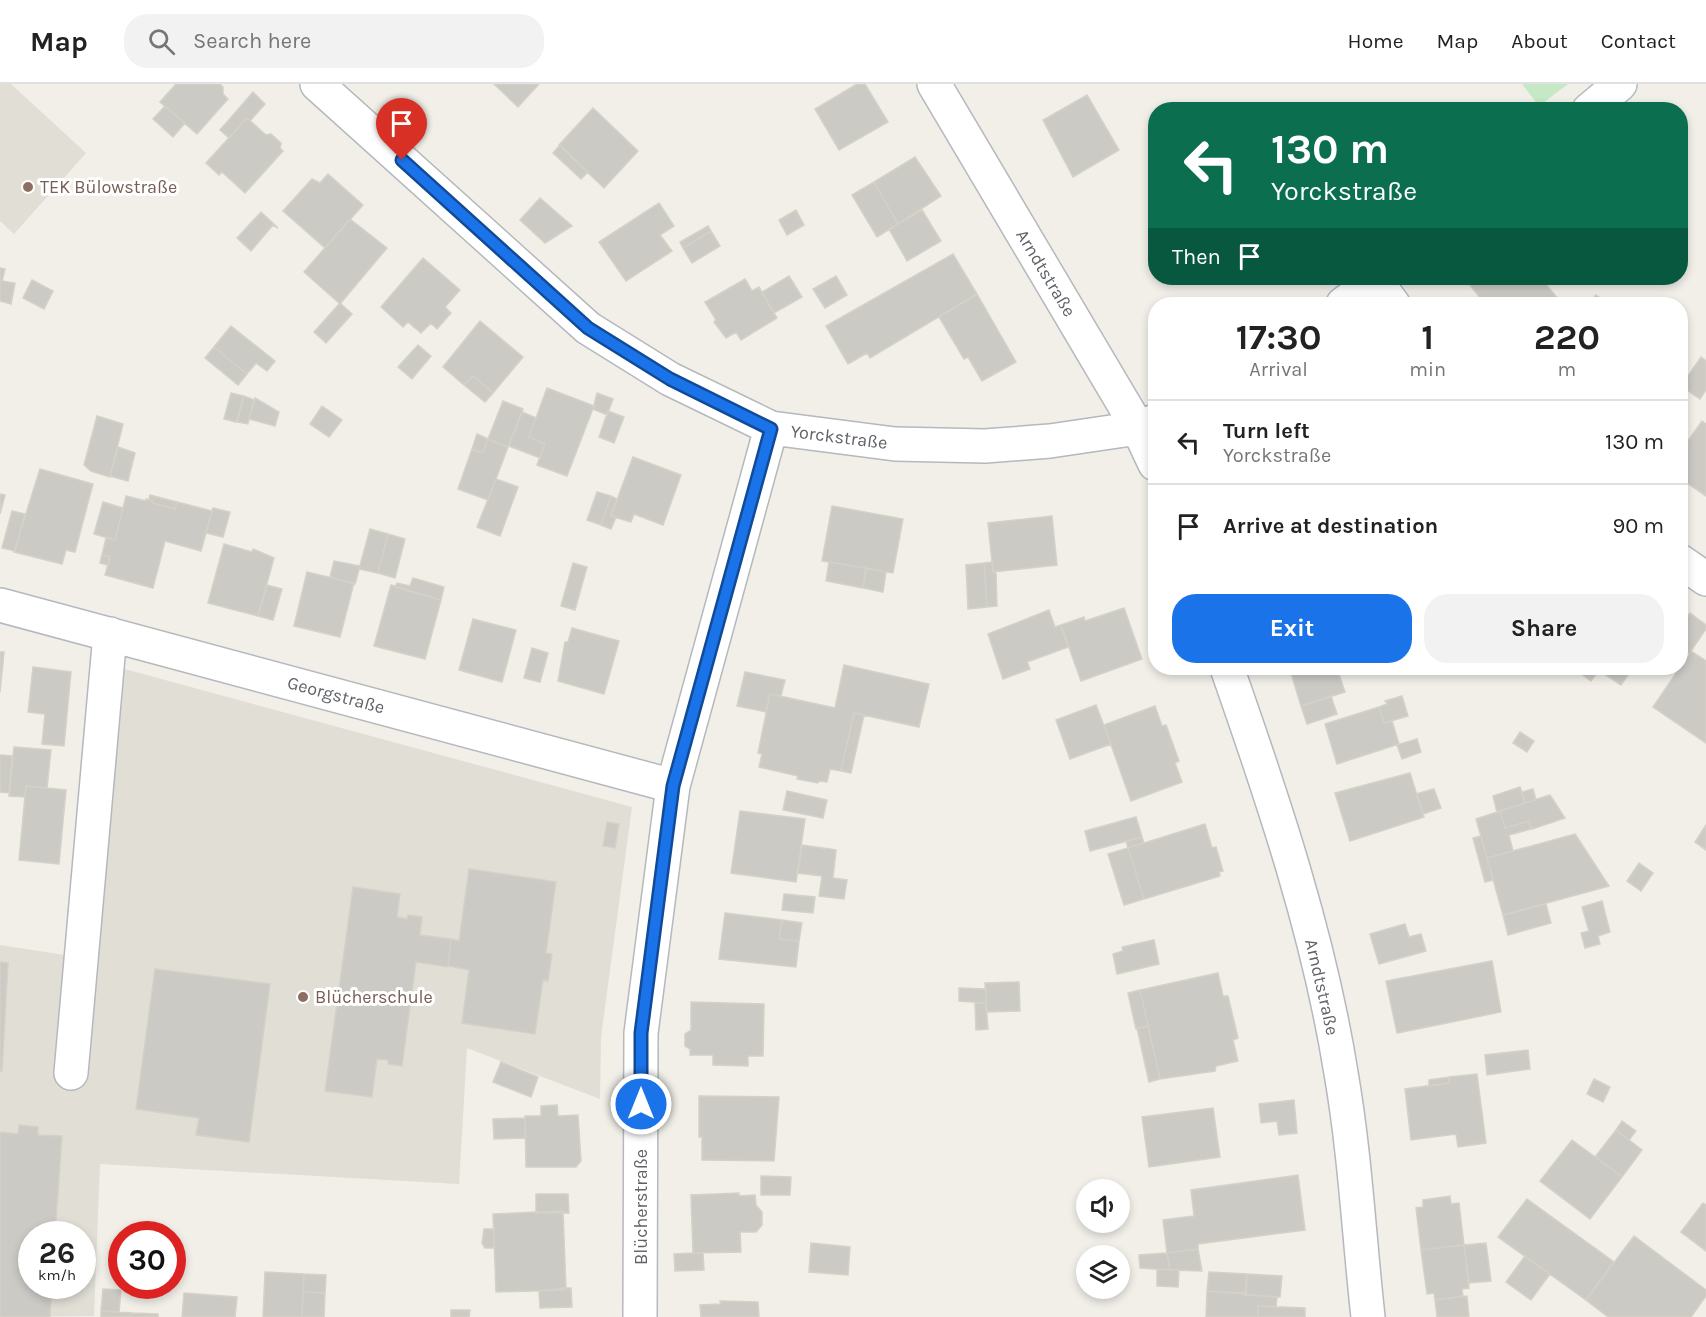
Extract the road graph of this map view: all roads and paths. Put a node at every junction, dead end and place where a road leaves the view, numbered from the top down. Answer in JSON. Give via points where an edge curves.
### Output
{"nodes":[{"id":1,"x":317,"y":84,"type":"edge"},
{"id":2,"x":934,"y":84,"type":"edge"},
{"id":3,"x":1620,"y":84,"type":"edge"},
{"id":4,"x":1598,"y":102,"type":"edge"},
{"id":5,"x":1382,"y":287,"type":"edge"},
{"id":6,"x":1359,"y":297,"type":"edge"},
{"id":7,"x":1146,"y":424,"type":"edge"},
{"id":8,"x":771,"y":429,"type":"junction"},
{"id":9,"x":1688,"y":567,"type":"edge"},
{"id":10,"x":1706,"y":579,"type":"edge"},
{"id":11,"x":0,"y":605,"type":"edge"},
{"id":12,"x":110,"y":634,"type":"junction"},
{"id":13,"x":1229,"y":675,"type":"edge"},
{"id":14,"x":673,"y":786,"type":"junction"},
{"id":15,"x":70,"y":1073,"type":"dead end"},
{"id":16,"x":640,"y":1317,"type":"edge"},
{"id":17,"x":1368,"y":1317,"type":"edge"}],
"edges":[{"from":1,"to":8,"type":"street","name":"Yorckstraße","via":[[588,328],[670,379]]},
{"from":2,"to":7,"type":"street","name":"Arndtstraße"},
{"from":3,"to":4,"type":"street"},
{"from":5,"to":6,"type":"street"},
{"from":7,"to":8,"type":"street","name":"Yorckstraße","via":[[1050,441],[985,446],[895,444]]},
{"from":8,"to":14,"type":"street","name":"Blücherstraße"},
{"from":9,"to":10,"type":"street"},
{"from":11,"to":12,"type":"street","name":"Georgstraße"},
{"from":12,"to":14,"type":"street","name":"Georgstraße"},
{"from":12,"to":15,"type":"street"},
{"from":13,"to":17,"type":"street","name":"Arndtstraße","via":[[1290,860],[1342,1073]]},
{"from":14,"to":16,"type":"street","name":"Blücherstraße","via":[[641,1033]]}]}
